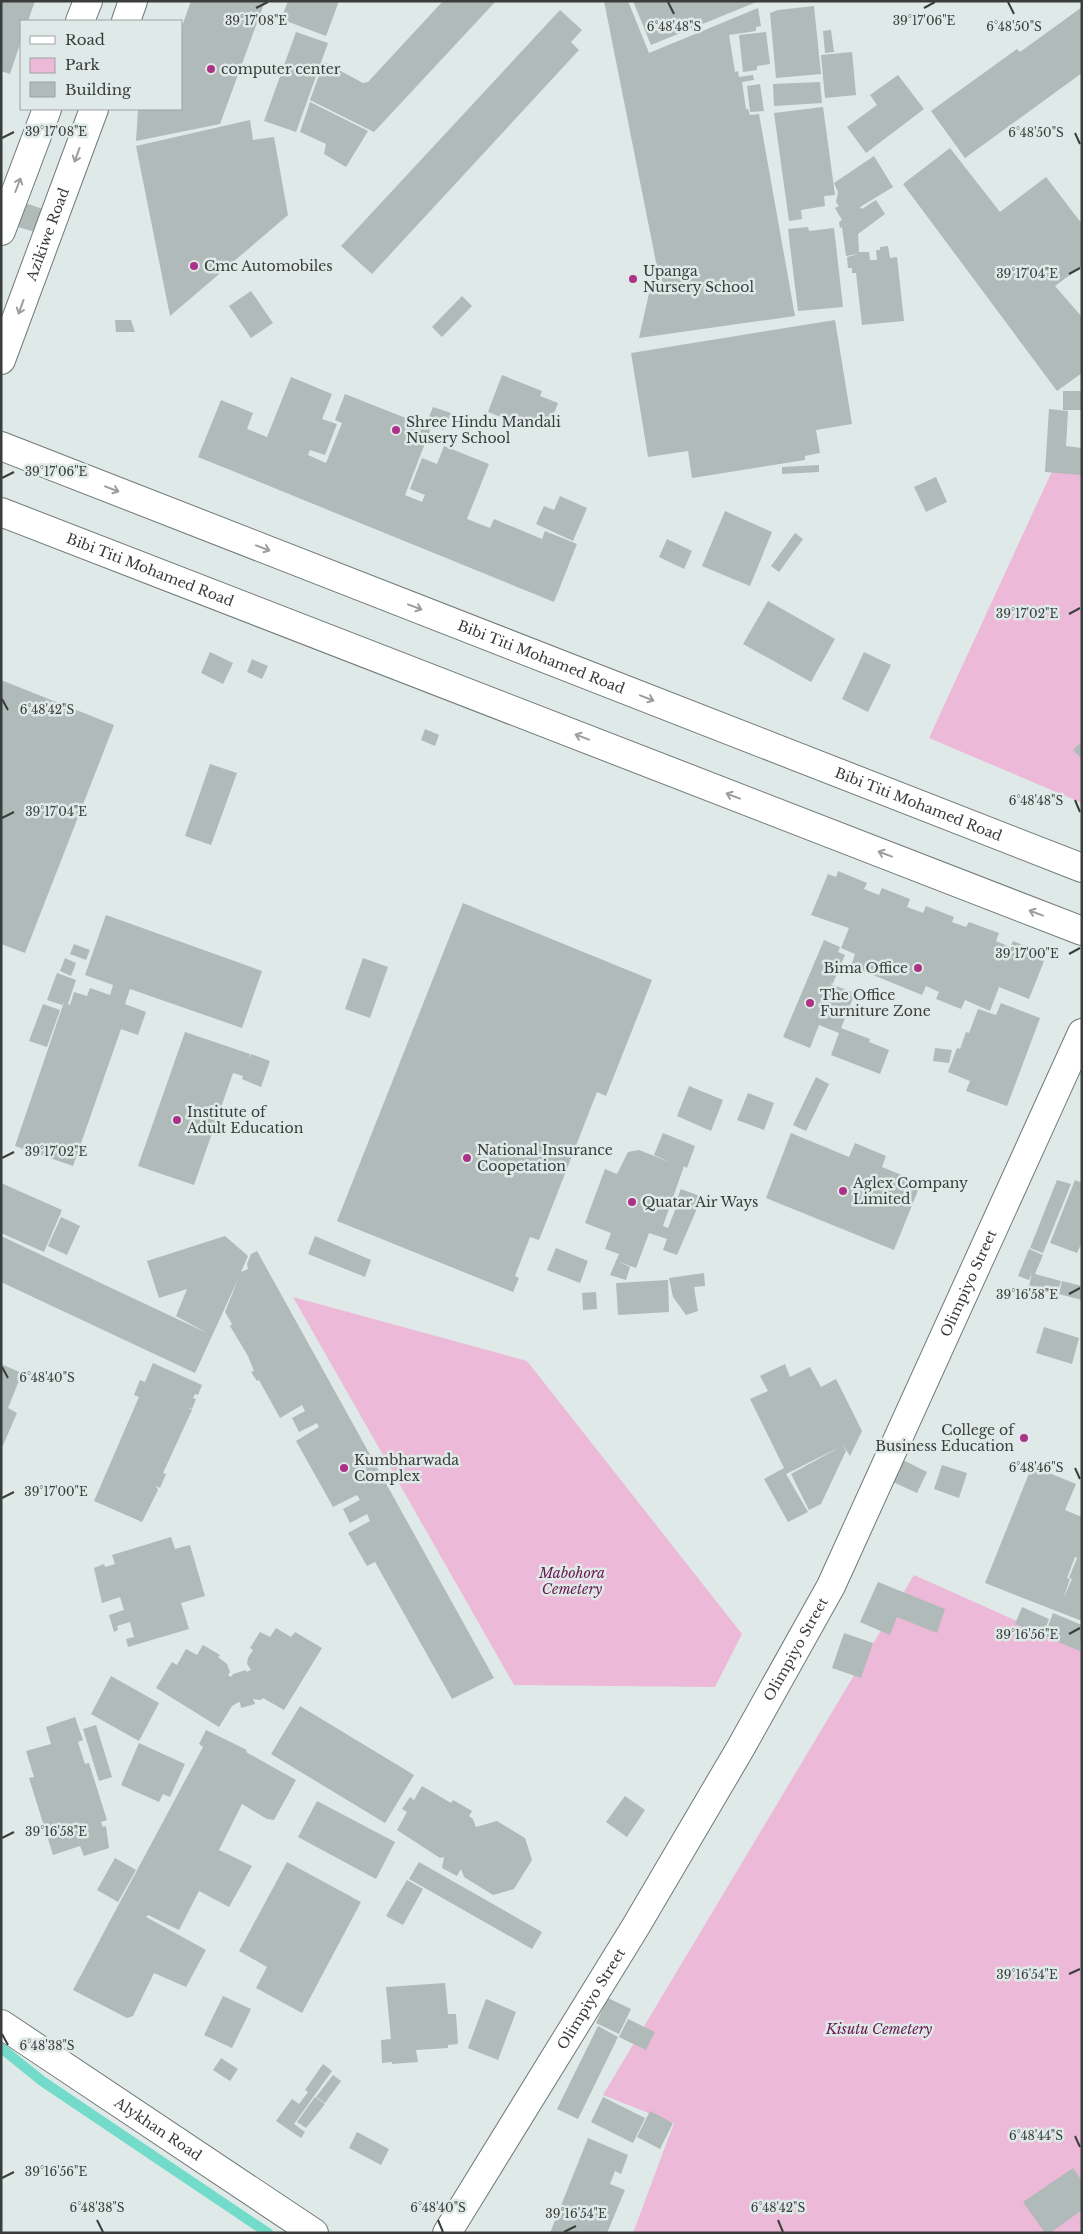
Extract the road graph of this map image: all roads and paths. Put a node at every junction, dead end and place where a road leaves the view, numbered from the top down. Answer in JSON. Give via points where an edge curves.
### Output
{"nodes":[{"id":1,"x":88,"y":1,"type":"edge"},
{"id":2,"x":133,"y":1,"type":"edge"},
{"id":3,"x":80,"y":20,"type":"edge"},
{"id":4,"x":126,"y":20,"type":"edge"},
{"id":5,"x":47,"y":110,"type":"edge"},
{"id":6,"x":94,"y":110,"type":"edge"},
{"id":7,"x":1,"y":231,"type":"edge"},
{"id":8,"x":1,"y":360,"type":"edge"},
{"id":9,"x":1,"y":446,"type":"edge"},
{"id":10,"x":1,"y":512,"type":"edge"},
{"id":11,"x":1082,"y":868,"type":"edge"},
{"id":12,"x":1082,"y":931,"type":"edge"},
{"id":13,"x":1082,"y":1033,"type":"edge"},
{"id":14,"x":1,"y":2024,"type":"edge"},
{"id":15,"x":314,"y":2233,"type":"edge"},
{"id":16,"x":447,"y":2233,"type":"edge"}],
"edges":[{"from":1,"to":3,"type":"main road"},
{"from":2,"to":4,"type":"main road"},
{"from":7,"to":5,"type":"main road","one_way":true},
{"from":6,"to":8,"type":"main road","name":"Azikiwe Road","one_way":true},
{"from":9,"to":11,"type":"main road","name":"Bibi Titi Mohamed Road","one_way":true},
{"from":12,"to":10,"type":"main road","name":"Bibi Titi Mohamed Road","one_way":true},
{"from":13,"to":16,"type":"main road","name":"Olimpiyo Street","via":[[831,1586],[740,1750],[636,1926]]},
{"from":14,"to":15,"type":"main road","name":"Alykhan Road"}]}
